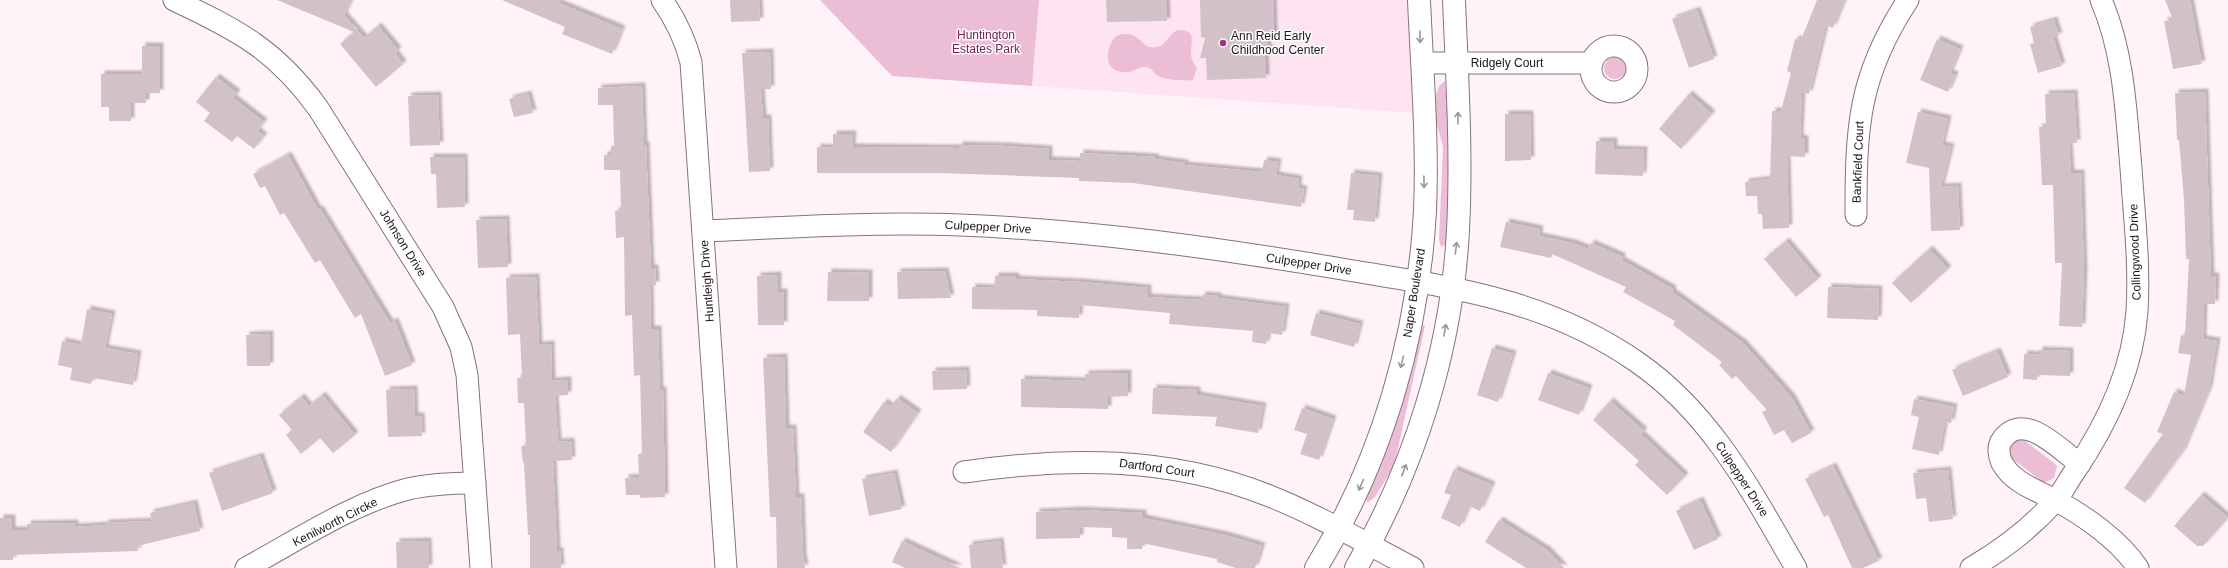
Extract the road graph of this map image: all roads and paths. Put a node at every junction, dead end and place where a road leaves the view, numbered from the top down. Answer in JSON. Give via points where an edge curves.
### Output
{"nodes":[{"id":1,"x":174,"y":0,"type":"edge"},
{"id":2,"x":662,"y":0,"type":"edge"},
{"id":3,"x":1419,"y":0,"type":"edge"},
{"id":4,"x":1454,"y":0,"type":"edge"},
{"id":5,"x":1908,"y":0,"type":"edge"},
{"id":6,"x":2101,"y":0,"type":"edge"},
{"id":7,"x":1422,"y":63,"type":"junction"},
{"id":8,"x":1456,"y":63,"type":"junction"},
{"id":9,"x":1592,"y":63,"type":"dead end"},
{"id":10,"x":1856,"y":215,"type":"dead end"},
{"id":11,"x":704,"y":231,"type":"junction"},
{"id":12,"x":1417,"y":282,"type":"junction"},
{"id":13,"x":1452,"y":287,"type":"junction"},
{"id":14,"x":2080,"y":464,"type":"junction"},
{"id":15,"x":964,"y":472,"type":"dead end"},
{"id":16,"x":475,"y":483,"type":"junction"},
{"id":17,"x":2056,"y":500,"type":"junction"},
{"id":18,"x":1339,"y":529,"type":"junction"},
{"id":19,"x":1369,"y":545,"type":"junction"},
{"id":20,"x":246,"y":568,"type":"edge"},
{"id":21,"x":481,"y":568,"type":"edge"},
{"id":22,"x":726,"y":568,"type":"edge"},
{"id":23,"x":1316,"y":568,"type":"edge"},
{"id":24,"x":1356,"y":568,"type":"edge"},
{"id":25,"x":1413,"y":568,"type":"edge"},
{"id":26,"x":1796,"y":568,"type":"edge"},
{"id":27,"x":1971,"y":568,"type":"edge"},
{"id":28,"x":2138,"y":568,"type":"edge"}],
"edges":[{"from":1,"to":16,"type":"street","name":"Johnson Drive","via":[[255,42],[282,64],[301,85],[439,300],[453,326],[467,375]]},
{"from":2,"to":11,"type":"street","name":"Huntleigh Drive","via":[[686,42],[691,62]]},
{"from":3,"to":7,"type":"main road","name":"Naper Boulevard","one_way":true},
{"from":4,"to":8,"type":"main road"},
{"from":5,"to":10,"type":"street","name":"Bankfield Court","via":[[1882,43],[1869,75],[1860,111],[1856,158]]},
{"from":6,"to":14,"type":"street","name":"Collingwood Drive","via":[[2115,39],[2123,78],[2138,268],[2137,312],[2131,348],[2114,402],[2094,444]]},
{"from":7,"to":8,"type":"street","name":"Ridgely Court"},
{"from":7,"to":12,"type":"main road","name":"Naper Boulevard","one_way":true,"via":[[1425,210]]},
{"from":8,"to":9,"type":"street","name":"Ridgely Court"},
{"from":13,"to":8,"type":"main road","one_way":true,"via":[[1458,231],[1460,172]]},
{"from":11,"to":12,"type":"street","name":"Culpepper Drive","via":[[915,224],[1065,232],[1216,248]]},
{"from":11,"to":22,"type":"street","name":"Huntleigh Drive"},
{"from":12,"to":13,"type":"street","name":"Culpepper Drive"},
{"from":12,"to":18,"type":"main road","name":"Naper Boulevard","one_way":true,"via":[[1407,339],[1387,415],[1364,478]]},
{"from":19,"to":13,"type":"main road","one_way":true,"via":[[1382,524],[1401,479],[1426,409]]},
{"from":13,"to":26,"type":"street","name":"Culpepper Drive","via":[[1532,308],[1574,325],[1610,344],[1667,386],[1733,461]]},
{"from":14,"to":17,"type":"street","name":"Collingwood Drive"},
{"from":14,"to":17,"type":"street","via":[[2034,430],[2014,430],[2000,442],[2000,460],[2006,469],[2027,487]]},
{"from":15,"to":18,"type":"street","name":"Dartford Court","via":[[1068,461],[1155,466],[1227,482],[1267,495]]},
{"from":16,"to":20,"type":"street","name":"Kenilworth Circke","via":[[448,483],[408,489],[374,500]]},
{"from":16,"to":21,"type":"street","name":"Johnson Drive"},
{"from":17,"to":27,"type":"street","name":"Collingwood Drive","via":[[2007,545]]},
{"from":17,"to":28,"type":"street","via":[[2093,524]]},
{"from":18,"to":19,"type":"street","name":"Dartford Court"},
{"from":18,"to":23,"type":"main road","name":"Naper Boulevard"},
{"from":19,"to":24,"type":"main road"},
{"from":19,"to":25,"type":"street","name":"Dartford Court"}]}
